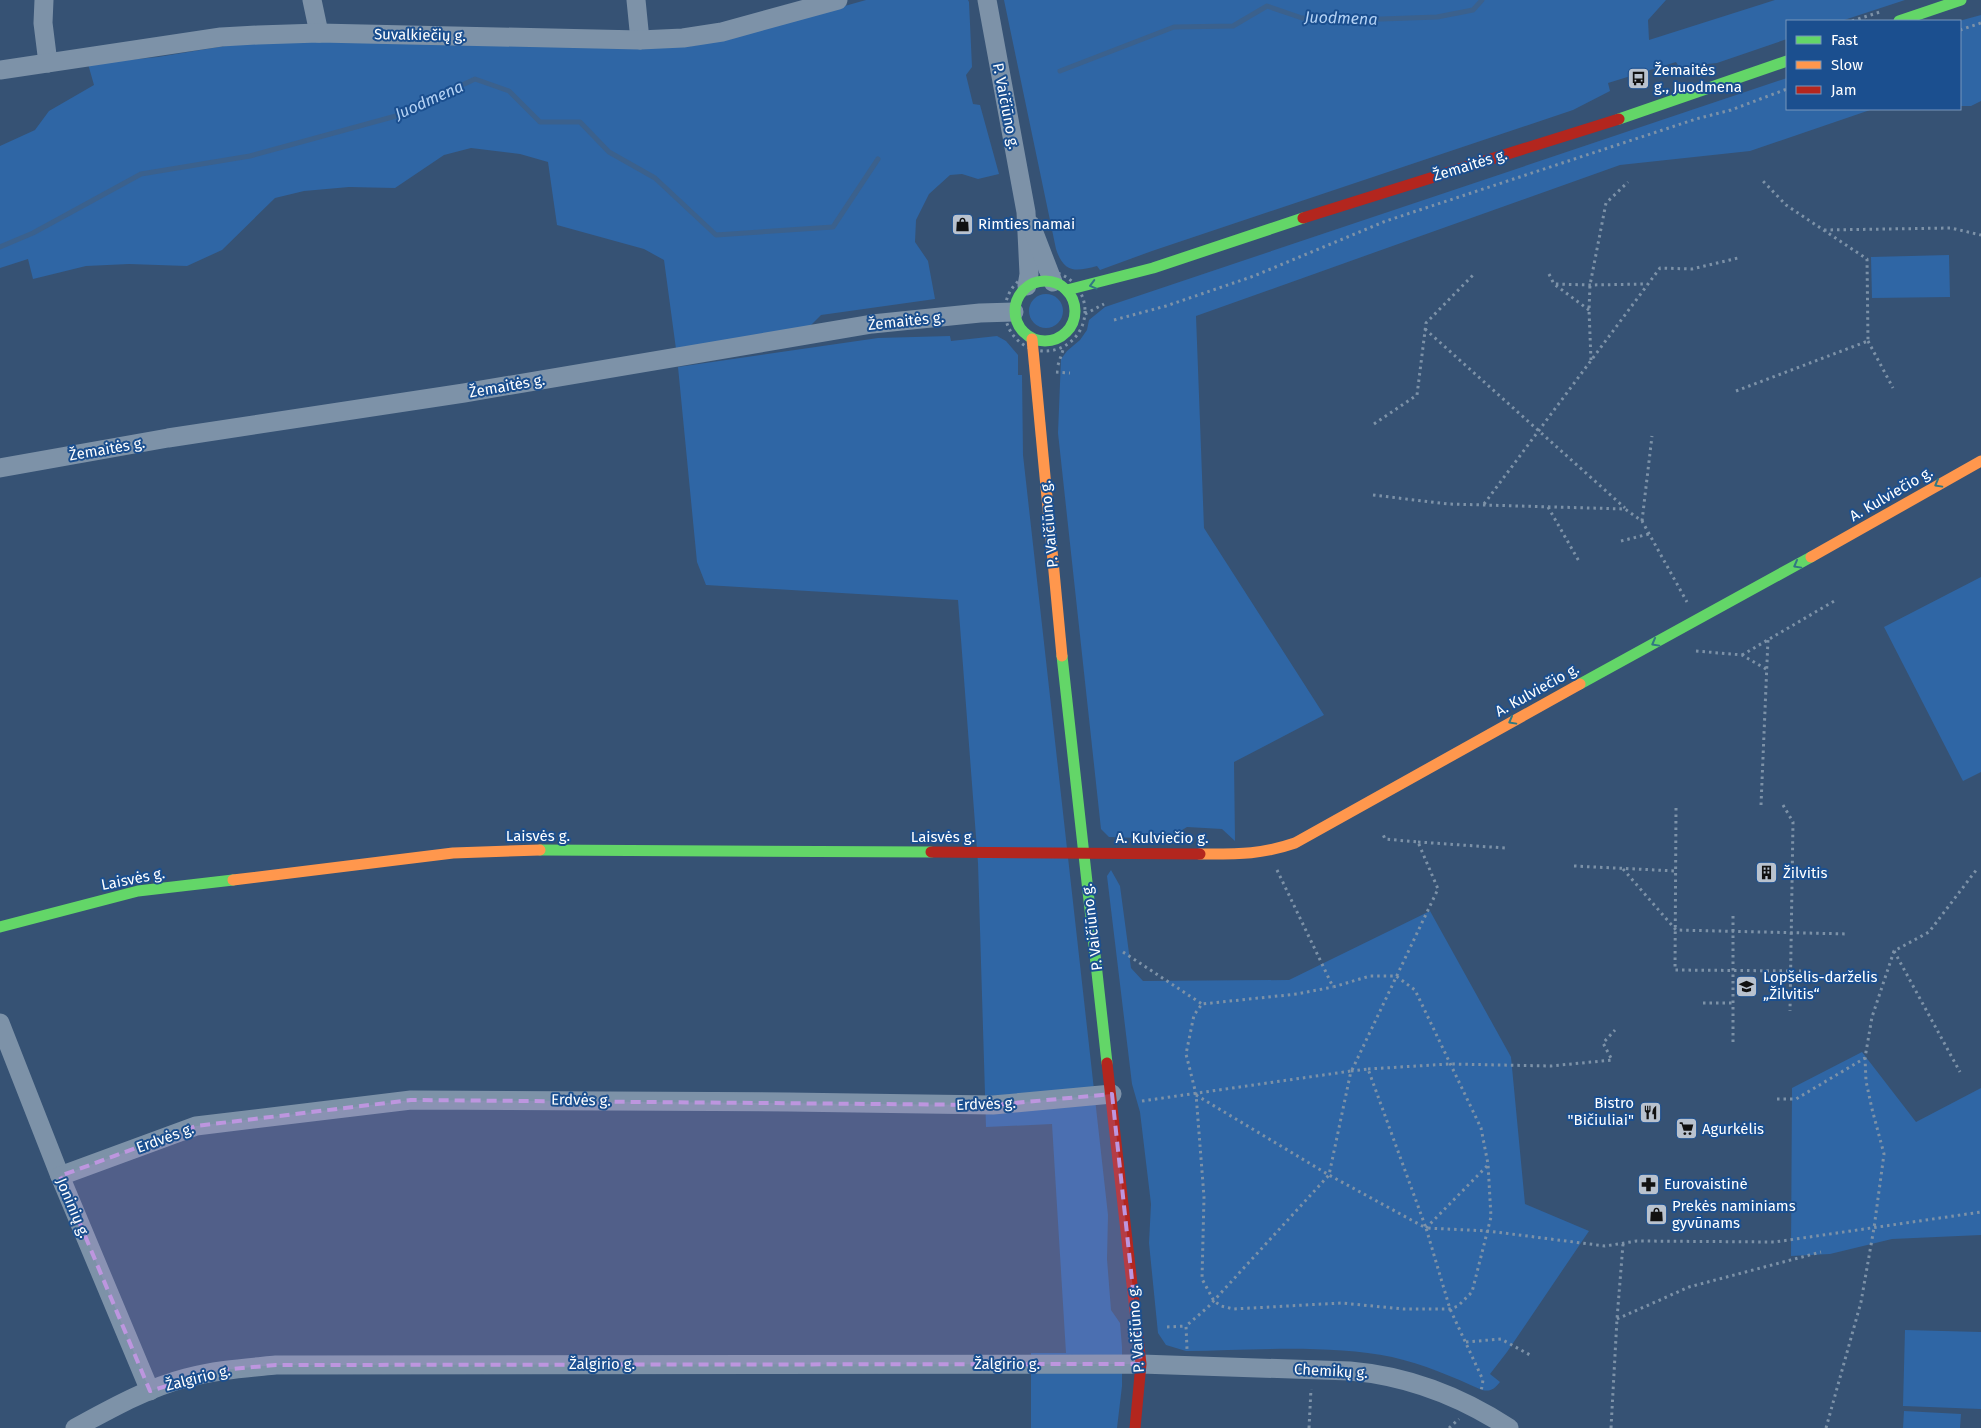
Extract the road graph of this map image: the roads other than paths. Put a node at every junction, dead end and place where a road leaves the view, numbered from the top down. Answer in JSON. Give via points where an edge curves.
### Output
{"nodes":[{"id":1,"x":44,"y":0,"type":"edge"},
{"id":2,"x":312,"y":0,"type":"edge"},
{"id":3,"x":636,"y":0,"type":"edge"},
{"id":4,"x":838,"y":0,"type":"edge"},
{"id":5,"x":987,"y":0,"type":"edge"},
{"id":6,"x":1961,"y":0,"type":"edge"},
{"id":7,"x":1902,"y":20,"type":"edge"},
{"id":8,"x":318,"y":33,"type":"junction"},
{"id":9,"x":640,"y":40,"type":"junction"},
{"id":10,"x":1786,"y":61,"type":"edge"},
{"id":11,"x":48,"y":63,"type":"junction"},
{"id":12,"x":0,"y":70,"type":"edge"},
{"id":13,"x":1026,"y":212,"type":"junction"},
{"id":14,"x":1153,"y":268,"type":"junction"},
{"id":15,"x":1028,"y":280,"type":"junction"},
{"id":16,"x":1062,"y":283,"type":"junction"},
{"id":17,"x":1113,"y":290,"type":"dead end"},
{"id":18,"x":1009,"y":312,"type":"junction"},
{"id":19,"x":1033,"y":345,"type":"junction"},
{"id":20,"x":1048,"y":381,"type":"dead end"},
{"id":21,"x":1041,"y":425,"type":"junction"},
{"id":22,"x":1981,"y":461,"type":"edge"},
{"id":23,"x":0,"y":468,"type":"edge"},
{"id":24,"x":1083,"y":853,"type":"junction"},
{"id":25,"x":0,"y":927,"type":"edge"},
{"id":26,"x":0,"y":1023,"type":"edge"},
{"id":27,"x":1112,"y":1094,"type":"junction"},
{"id":28,"x":60,"y":1176,"type":"junction"},
{"id":29,"x":1141,"y":1364,"type":"junction"},
{"id":30,"x":150,"y":1390,"type":"junction"},
{"id":31,"x":74,"y":1428,"type":"edge"},
{"id":32,"x":1135,"y":1428,"type":"edge"},
{"id":33,"x":1510,"y":1428,"type":"edge"}],
"edges":[{"from":1,"to":11,"type":"street"},
{"from":2,"to":8,"type":"street"},
{"from":3,"to":9,"type":"street"},
{"from":4,"to":9,"type":"street","name":"Suvalkiečių g.","via":[[722,32]]},
{"from":5,"to":13,"type":"street","name":"P. Vaičiūno g."},
{"from":6,"to":7,"type":"main road"},
{"from":8,"to":9,"type":"street","name":"Suvalkiečių g."},
{"from":8,"to":11,"type":"street","name":"Suvalkiečių g.","via":[[220,37]]},
{"from":10,"to":14,"type":"main road","name":"Žemaitės g.","via":[[1650,110],[1376,194]]},
{"from":11,"to":12,"type":"street","name":"Suvalkiečių g."},
{"from":13,"to":15,"type":"street","name":"P. Vaičiūno g."},
{"from":13,"to":16,"type":"street","name":"P. Vaičiūno g."},
{"from":14,"to":16,"type":"main road","name":"Žemaitės g.","one_way":true},
{"from":14,"to":17,"type":"main road","name":"Žemaitės g."},
{"from":15,"to":16,"type":"main road"},
{"from":15,"to":18,"type":"main road"},
{"from":16,"to":19,"type":"main road","via":[[1080,307],[1074,322],[1054,345],[1044,342]]},
{"from":18,"to":19,"type":"main road"},
{"from":18,"to":23,"type":"street","name":"Žemaitės g.","via":[[872,324]]},
{"from":19,"to":21,"type":"main road","name":"P. Vaičiūno g."},
{"from":20,"to":21,"type":"main road","name":"P. Vaičiūno g."},
{"from":21,"to":24,"type":"main road","name":"P. Vaičiūno g.","via":[[1047,512]]},
{"from":22,"to":24,"type":"main road","name":"A. Kulviečio g.","one_way":true,"via":[[1295,843],[1250,854]]},
{"from":24,"to":25,"type":"main road","name":"Laisvės g.","via":[[518,850],[454,853],[138,891]]},
{"from":24,"to":27,"type":"main road","name":"P. Vaičiūno g."},
{"from":26,"to":28,"type":"street","name":"Joninių g."},
{"from":27,"to":28,"type":"street","name":"Erdvės g.","via":[[993,1105],[411,1100],[196,1126]]},
{"from":27,"to":29,"type":"main road","name":"P. Vaičiūno g."},
{"from":28,"to":30,"type":"street","name":"Joninių g."},
{"from":29,"to":30,"type":"street","name":"Žalgirio g.","via":[[276,1365],[221,1370]]},
{"from":29,"to":32,"type":"main road","name":"P. Vaičiūno g."},
{"from":29,"to":33,"type":"street","name":"Chemikų g.","via":[[1381,1374],[1446,1394]]},
{"from":30,"to":31,"type":"street","name":"Žalgirio g."}]}
